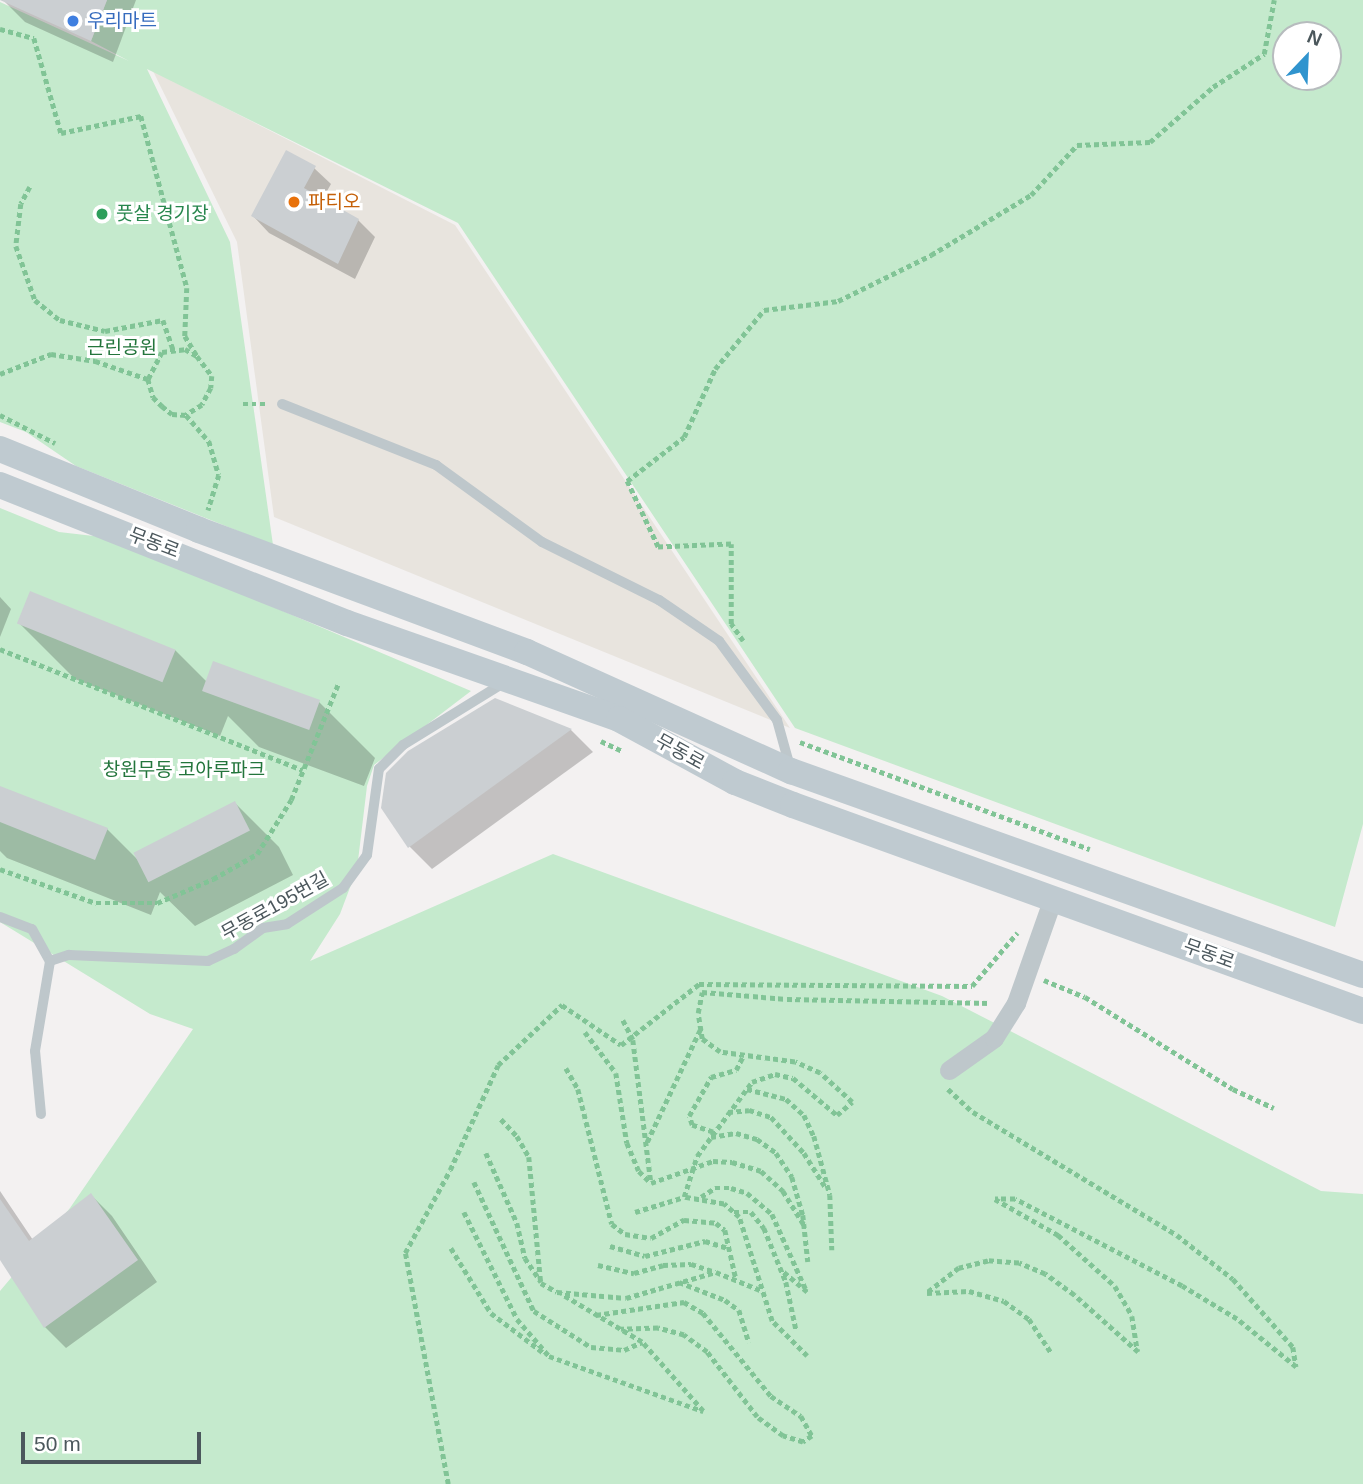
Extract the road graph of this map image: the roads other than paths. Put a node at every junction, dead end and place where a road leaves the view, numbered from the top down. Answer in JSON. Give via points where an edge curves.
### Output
{"nodes":[{"id":1,"x":282,"y":404,"type":"road end"},
{"id":2,"x":0,"y":449,"type":"edge"},
{"id":3,"x":0,"y":485,"type":"edge"},
{"id":4,"x":510,"y":677,"type":"junction"},
{"id":5,"x":791,"y":771,"type":"junction"},
{"id":6,"x":1052,"y":901,"type":"junction"},
{"id":7,"x":0,"y":917,"type":"edge"},
{"id":8,"x":50,"y":961,"type":"junction"},
{"id":9,"x":1363,"y":975,"type":"edge"},
{"id":10,"x":1363,"y":1011,"type":"edge"},
{"id":11,"x":949,"y":1070,"type":"road end"},
{"id":12,"x":41,"y":1114,"type":"dead end"}],
"edges":[{"from":1,"to":5,"type":"lane","via":[[436,465],[542,542],[659,600],[719,641],[785,736]]},
{"from":2,"to":5,"type":"main road","name":"무동로","via":[[199,530],[527,652]]},
{"from":3,"to":4,"type":"main road","name":"무동로","via":[[347,623]]},
{"from":4,"to":6,"type":"main road","name":"무동로","via":[[619,719],[735,782]]},
{"from":4,"to":8,"type":"lane","name":"무동로195번길","via":[[403,745],[379,769],[367,855],[343,888],[326,902],[287,924],[263,928],[208,961],[69,955]]},
{"from":5,"to":9,"type":"main road","name":"무동로"},
{"from":6,"to":10,"type":"main road","name":"무동로"},
{"from":6,"to":11,"type":"street","via":[[1016,1003],[994,1038]]},
{"from":7,"to":8,"type":"lane","via":[[32,929]]},
{"from":8,"to":12,"type":"lane","via":[[35,1051]]}]}
